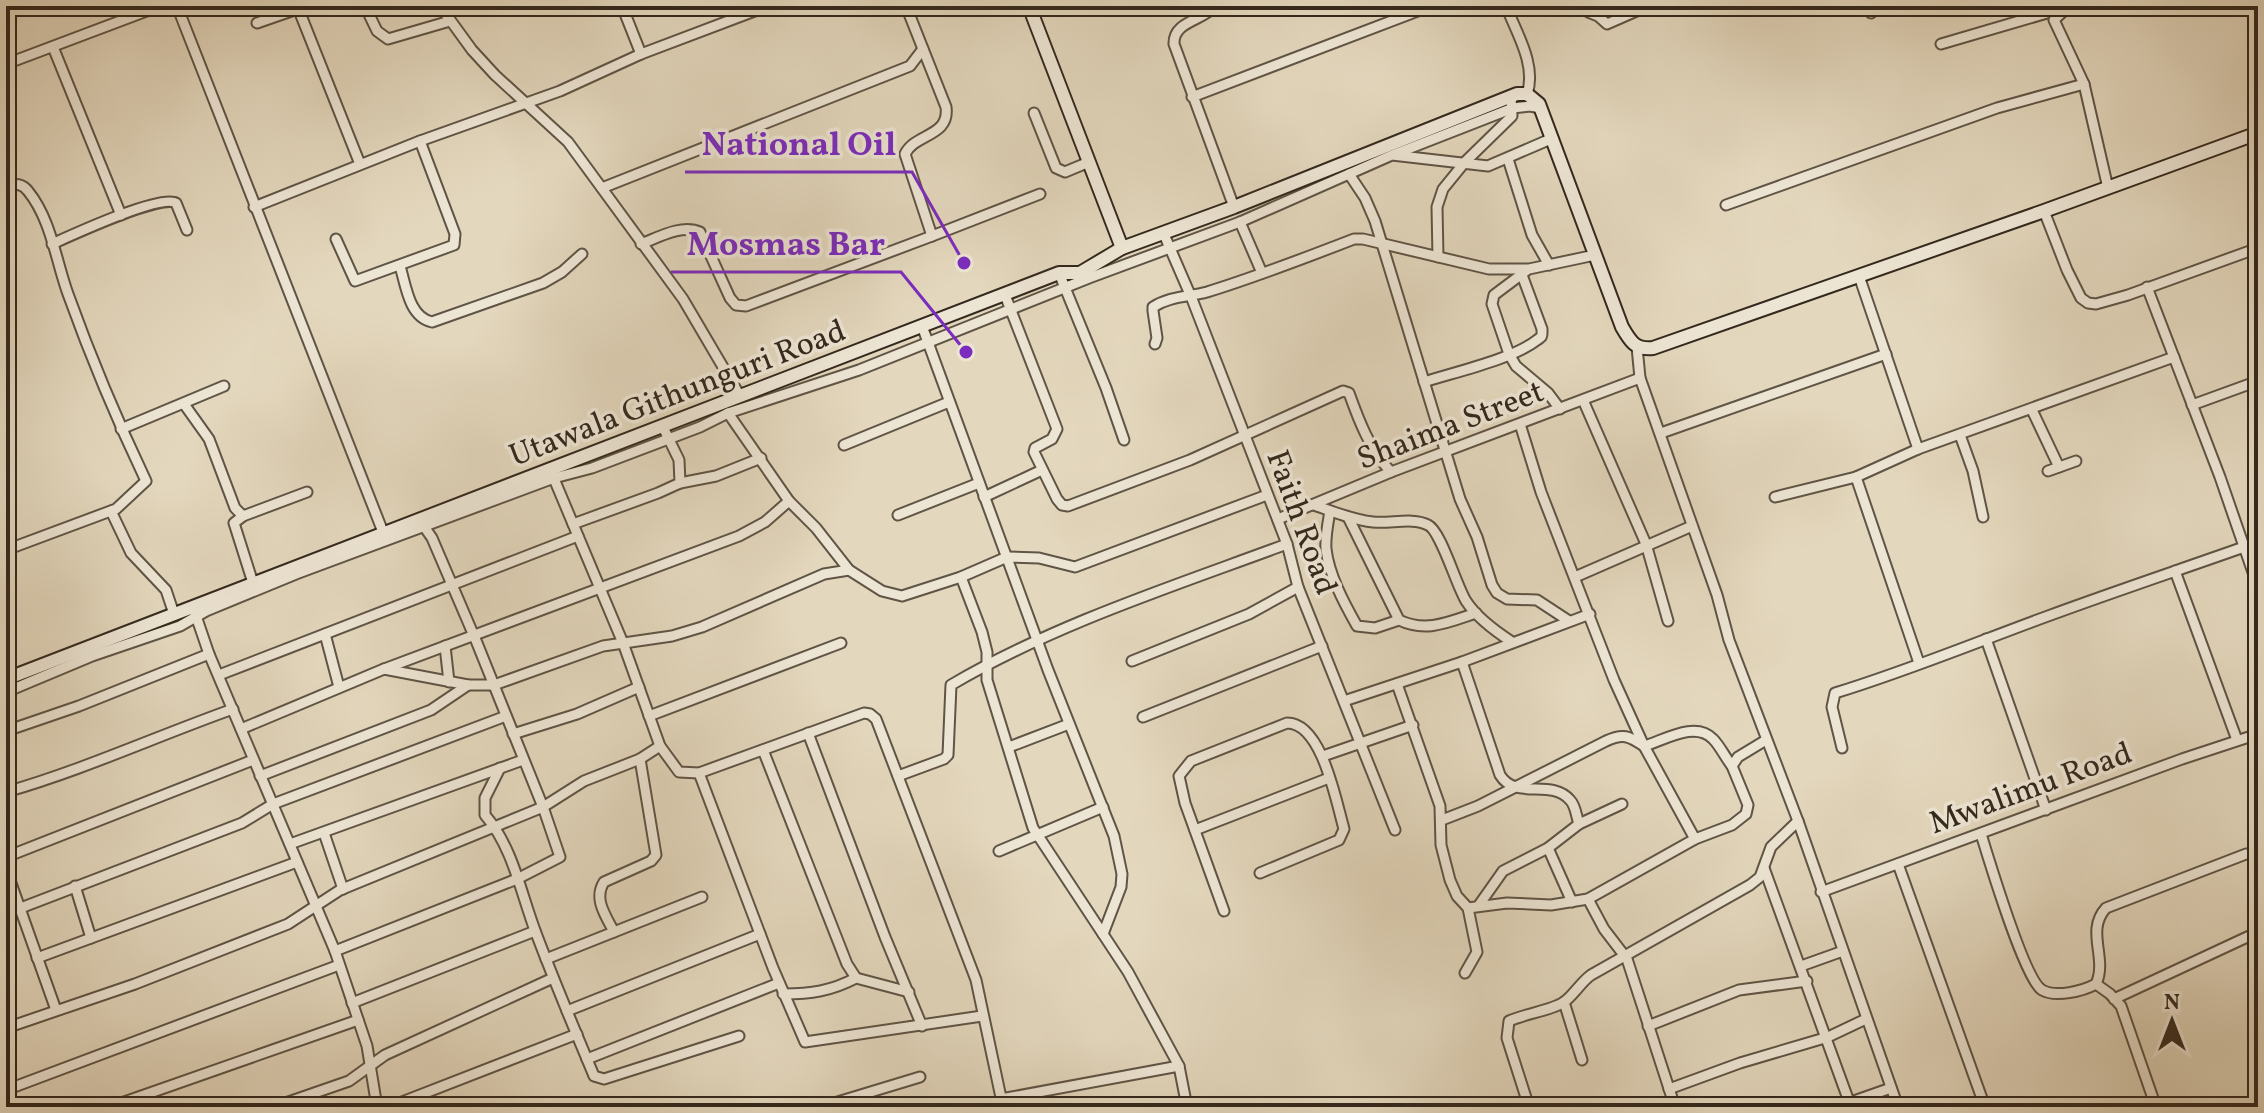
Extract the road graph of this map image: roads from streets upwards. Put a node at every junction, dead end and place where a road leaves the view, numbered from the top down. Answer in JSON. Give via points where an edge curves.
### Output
{"nodes":[{"id":1,"x":160,"y":6,"type":"edge"},
{"id":2,"x":177,"y":6,"type":"edge"},
{"id":3,"x":365,"y":6,"type":"edge"},
{"id":4,"x":440,"y":6,"type":"edge"},
{"id":5,"x":622,"y":6,"type":"edge"},
{"id":6,"x":768,"y":6,"type":"edge"},
{"id":7,"x":906,"y":6,"type":"edge"},
{"id":8,"x":1029,"y":6,"type":"edge"},
{"id":9,"x":1215,"y":6,"type":"edge"},
{"id":10,"x":1431,"y":6,"type":"edge"},
{"id":11,"x":1506,"y":6,"type":"edge"},
{"id":12,"x":1586,"y":6,"type":"edge"},
{"id":13,"x":1648,"y":6,"type":"edge"},
{"id":14,"x":301,"y":7,"type":"edge"},
{"id":15,"x":2069,"y":7,"type":"edge"},
{"id":16,"x":450,"y":21,"type":"junction"},
{"id":17,"x":257,"y":23,"type":"dead end"},
{"id":18,"x":1941,"y":44,"type":"dead end"},
{"id":19,"x":53,"y":47,"type":"junction"},
{"id":20,"x":923,"y":49,"type":"junction"},
{"id":21,"x":641,"y":54,"type":"junction"},
{"id":22,"x":6,"y":64,"type":"edge"},
{"id":23,"x":2084,"y":84,"type":"junction"},
{"id":24,"x":1527,"y":94,"type":"junction"},
{"id":25,"x":1192,"y":97,"type":"junction"},
{"id":26,"x":1512,"y":102,"type":"junction"},
{"id":27,"x":525,"y":104,"type":"junction"},
{"id":28,"x":1541,"y":108,"type":"junction"},
{"id":29,"x":1034,"y":113,"type":"dead end"},
{"id":30,"x":2258,"y":133,"type":"edge"},
{"id":31,"x":1553,"y":138,"type":"junction"},
{"id":32,"x":420,"y":141,"type":"junction"},
{"id":33,"x":1392,"y":155,"type":"junction"},
{"id":34,"x":1508,"y":159,"type":"junction"},
{"id":35,"x":1089,"y":162,"type":"junction"},
{"id":36,"x":1465,"y":162,"type":"junction"},
{"id":37,"x":360,"y":164,"type":"junction"},
{"id":38,"x":1349,"y":174,"type":"junction"},
{"id":39,"x":6,"y":185,"type":"edge"},
{"id":40,"x":602,"y":188,"type":"junction"},
{"id":41,"x":2108,"y":188,"type":"junction"},
{"id":42,"x":1040,"y":194,"type":"dead end"},
{"id":43,"x":1726,"y":205,"type":"dead end"},
{"id":44,"x":254,"y":207,"type":"junction"},
{"id":45,"x":1234,"y":207,"type":"junction"},
{"id":46,"x":2044,"y":211,"type":"junction"},
{"id":47,"x":121,"y":215,"type":"junction"},
{"id":48,"x":1240,"y":222,"type":"junction"},
{"id":49,"x":187,"y":230,"type":"dead end"},
{"id":50,"x":1163,"y":232,"type":"junction"},
{"id":51,"x":932,"y":236,"type":"junction"},
{"id":52,"x":336,"y":239,"type":"dead end"},
{"id":53,"x":1381,"y":243,"type":"junction"},
{"id":54,"x":52,"y":244,"type":"junction"},
{"id":55,"x":641,"y":244,"type":"junction"},
{"id":56,"x":1122,"y":248,"type":"junction"},
{"id":57,"x":2258,"y":248,"type":"edge"},
{"id":58,"x":1170,"y":250,"type":"junction"},
{"id":59,"x":582,"y":254,"type":"dead end"},
{"id":60,"x":1595,"y":255,"type":"junction"},
{"id":61,"x":1438,"y":257,"type":"junction"},
{"id":62,"x":1549,"y":265,"type":"junction"},
{"id":63,"x":400,"y":266,"type":"junction"},
{"id":64,"x":1526,"y":272,"type":"junction"},
{"id":65,"x":1059,"y":273,"type":"junction"},
{"id":66,"x":1262,"y":273,"type":"junction"},
{"id":67,"x":1859,"y":276,"type":"junction"},
{"id":68,"x":2147,"y":287,"type":"junction"},
{"id":69,"x":1064,"y":288,"type":"junction"},
{"id":70,"x":1005,"y":295,"type":"junction"},
{"id":71,"x":1190,"y":295,"type":"junction"},
{"id":72,"x":1011,"y":309,"type":"junction"},
{"id":73,"x":922,"y":326,"type":"junction"},
{"id":74,"x":929,"y":341,"type":"junction"},
{"id":75,"x":1155,"y":344,"type":"dead end"},
{"id":76,"x":1637,"y":347,"type":"junction"},
{"id":77,"x":1509,"y":354,"type":"junction"},
{"id":78,"x":1886,"y":354,"type":"junction"},
{"id":79,"x":2174,"y":357,"type":"junction"},
{"id":80,"x":1640,"y":378,"type":"junction"},
{"id":81,"x":2258,"y":381,"type":"edge"},
{"id":82,"x":1424,"y":382,"type":"junction"},
{"id":83,"x":224,"y":386,"type":"dead end"},
{"id":84,"x":740,"y":396,"type":"junction"},
{"id":85,"x":1583,"y":400,"type":"junction"},
{"id":86,"x":949,"y":402,"type":"junction"},
{"id":87,"x":184,"y":404,"type":"junction"},
{"id":88,"x":2192,"y":405,"type":"junction"},
{"id":89,"x":1560,"y":409,"type":"junction"},
{"id":90,"x":2032,"y":410,"type":"junction"},
{"id":91,"x":728,"y":413,"type":"junction"},
{"id":92,"x":711,"y":414,"type":"junction"},
{"id":93,"x":1520,"y":424,"type":"junction"},
{"id":94,"x":662,"y":425,"type":"junction"},
{"id":95,"x":121,"y":429,"type":"junction"},
{"id":96,"x":1661,"y":433,"type":"junction"},
{"id":97,"x":1960,"y":435,"type":"junction"},
{"id":98,"x":1244,"y":436,"type":"junction"},
{"id":99,"x":670,"y":438,"type":"junction"},
{"id":100,"x":1124,"y":440,"type":"dead end"},
{"id":101,"x":844,"y":445,"type":"dead end"},
{"id":102,"x":1918,"y":449,"type":"junction"},
{"id":103,"x":1446,"y":451,"type":"junction"},
{"id":104,"x":761,"y":458,"type":"junction"},
{"id":105,"x":2076,"y":461,"type":"dead end"},
{"id":106,"x":2059,"y":467,"type":"junction"},
{"id":107,"x":1042,"y":470,"type":"junction"},
{"id":108,"x":2048,"y":471,"type":"dead end"},
{"id":109,"x":1391,"y":472,"type":"junction"},
{"id":110,"x":552,"y":473,"type":"junction"},
{"id":111,"x":1856,"y":477,"type":"junction"},
{"id":112,"x":680,"y":483,"type":"junction"},
{"id":113,"x":979,"y":483,"type":"junction"},
{"id":114,"x":307,"y":492,"type":"dead end"},
{"id":115,"x":1267,"y":495,"type":"junction"},
{"id":116,"x":984,"y":497,"type":"junction"},
{"id":117,"x":1775,"y":497,"type":"dead end"},
{"id":118,"x":789,"y":501,"type":"junction"},
{"id":119,"x":1314,"y":505,"type":"junction"},
{"id":120,"x":111,"y":511,"type":"junction"},
{"id":121,"x":1330,"y":511,"type":"junction"},
{"id":122,"x":898,"y":515,"type":"dead end"},
{"id":123,"x":243,"y":516,"type":"junction"},
{"id":124,"x":1348,"y":517,"type":"junction"},
{"id":125,"x":1983,"y":517,"type":"dead end"},
{"id":126,"x":1278,"y":519,"type":"junction"},
{"id":127,"x":422,"y":523,"type":"junction"},
{"id":128,"x":573,"y":524,"type":"junction"},
{"id":129,"x":1692,"y":526,"type":"junction"},
{"id":130,"x":383,"y":532,"type":"junction"},
{"id":131,"x":578,"y":536,"type":"junction"},
{"id":132,"x":1287,"y":544,"type":"junction"},
{"id":133,"x":1646,"y":544,"type":"junction"},
{"id":134,"x":2244,"y":547,"type":"junction"},
{"id":135,"x":6,"y":550,"type":"edge"},
{"id":136,"x":1007,"y":557,"type":"junction"},
{"id":137,"x":849,"y":570,"type":"junction"},
{"id":138,"x":2175,"y":571,"type":"junction"},
{"id":139,"x":961,"y":577,"type":"junction"},
{"id":140,"x":1575,"y":577,"type":"junction"},
{"id":141,"x":253,"y":583,"type":"junction"},
{"id":142,"x":451,"y":586,"type":"junction"},
{"id":143,"x":1298,"y":587,"type":"junction"},
{"id":144,"x":2258,"y":587,"type":"edge"},
{"id":145,"x":600,"y":588,"type":"junction"},
{"id":146,"x":195,"y":611,"type":"junction"},
{"id":147,"x":1476,"y":613,"type":"junction"},
{"id":148,"x":174,"y":614,"type":"junction"},
{"id":149,"x":1590,"y":614,"type":"junction"},
{"id":150,"x":1399,"y":620,"type":"junction"},
{"id":151,"x":1569,"y":621,"type":"junction"},
{"id":152,"x":1668,"y":621,"type":"dead end"},
{"id":153,"x":325,"y":634,"type":"junction"},
{"id":154,"x":474,"y":635,"type":"junction"},
{"id":155,"x":1986,"y":639,"type":"junction"},
{"id":156,"x":1037,"y":641,"type":"junction"},
{"id":157,"x":1512,"y":642,"type":"junction"},
{"id":158,"x":623,"y":643,"type":"junction"},
{"id":159,"x":841,"y":643,"type":"dead end"},
{"id":160,"x":445,"y":646,"type":"junction"},
{"id":161,"x":1322,"y":646,"type":"junction"},
{"id":162,"x":209,"y":654,"type":"junction"},
{"id":163,"x":1132,"y":661,"type":"dead end"},
{"id":164,"x":1462,"y":662,"type":"junction"},
{"id":165,"x":988,"y":663,"type":"junction"},
{"id":166,"x":1919,"y":663,"type":"junction"},
{"id":167,"x":384,"y":669,"type":"junction"},
{"id":168,"x":219,"y":675,"type":"junction"},
{"id":169,"x":6,"y":679,"type":"edge"},
{"id":170,"x":449,"y":682,"type":"junction"},
{"id":171,"x":1397,"y":684,"type":"junction"},
{"id":172,"x":468,"y":685,"type":"junction"},
{"id":173,"x":494,"y":685,"type":"junction"},
{"id":174,"x":339,"y":687,"type":"junction"},
{"id":175,"x":639,"y":687,"type":"junction"},
{"id":176,"x":6,"y":692,"type":"edge"},
{"id":177,"x":1344,"y":701,"type":"junction"},
{"id":178,"x":233,"y":709,"type":"junction"},
{"id":179,"x":506,"y":716,"type":"junction"},
{"id":180,"x":649,"y":716,"type":"junction"},
{"id":181,"x":1143,"y":717,"type":"dead end"},
{"id":182,"x":1069,"y":724,"type":"junction"},
{"id":183,"x":1413,"y":725,"type":"junction"},
{"id":184,"x":241,"y":729,"type":"junction"},
{"id":185,"x":6,"y":731,"type":"edge"},
{"id":186,"x":808,"y":733,"type":"junction"},
{"id":187,"x":513,"y":734,"type":"junction"},
{"id":188,"x":2258,"y":734,"type":"edge"},
{"id":189,"x":1766,"y":740,"type":"junction"},
{"id":190,"x":2237,"y":740,"type":"junction"},
{"id":191,"x":1361,"y":743,"type":"junction"},
{"id":192,"x":660,"y":746,"type":"junction"},
{"id":193,"x":1644,"y":746,"type":"junction"},
{"id":194,"x":1009,"y":747,"type":"junction"},
{"id":195,"x":1842,"y":748,"type":"dead end"},
{"id":196,"x":763,"y":750,"type":"junction"},
{"id":197,"x":1323,"y":756,"type":"junction"},
{"id":198,"x":640,"y":759,"type":"junction"},
{"id":199,"x":253,"y":760,"type":"junction"},
{"id":200,"x":523,"y":760,"type":"junction"},
{"id":201,"x":1732,"y":766,"type":"junction"},
{"id":202,"x":500,"y":768,"type":"junction"},
{"id":203,"x":699,"y":773,"type":"junction"},
{"id":204,"x":260,"y":776,"type":"junction"},
{"id":205,"x":898,"y":776,"type":"junction"},
{"id":206,"x":1329,"y":778,"type":"junction"},
{"id":207,"x":1512,"y":787,"type":"junction"},
{"id":208,"x":6,"y":792,"type":"edge"},
{"id":209,"x":273,"y":804,"type":"junction"},
{"id":210,"x":1622,"y":804,"type":"dead end"},
{"id":211,"x":543,"y":807,"type":"junction"},
{"id":212,"x":1103,"y":807,"type":"junction"},
{"id":213,"x":2046,"y":810,"type":"junction"},
{"id":214,"x":1442,"y":820,"type":"junction"},
{"id":215,"x":1798,"y":821,"type":"junction"},
{"id":216,"x":1579,"y":824,"type":"junction"},
{"id":217,"x":495,"y":827,"type":"junction"},
{"id":218,"x":1195,"y":830,"type":"junction"},
{"id":219,"x":1395,"y":830,"type":"dead end"},
{"id":220,"x":324,"y":833,"type":"junction"},
{"id":221,"x":1036,"y":834,"type":"junction"},
{"id":222,"x":1981,"y":834,"type":"junction"},
{"id":223,"x":1695,"y":839,"type":"junction"},
{"id":224,"x":290,"y":844,"type":"junction"},
{"id":225,"x":1548,"y":848,"type":"junction"},
{"id":226,"x":999,"y":851,"type":"dead end"},
{"id":227,"x":2258,"y":854,"type":"edge"},
{"id":228,"x":6,"y":857,"type":"edge"},
{"id":229,"x":297,"y":862,"type":"junction"},
{"id":230,"x":1898,"y":864,"type":"junction"},
{"id":231,"x":1764,"y":868,"type":"junction"},
{"id":232,"x":6,"y":869,"type":"edge"},
{"id":233,"x":1260,"y":873,"type":"dead end"},
{"id":234,"x":517,"y":879,"type":"junction"},
{"id":235,"x":75,"y":886,"type":"junction"},
{"id":236,"x":343,"y":889,"type":"junction"},
{"id":237,"x":1821,"y":892,"type":"junction"},
{"id":238,"x":702,"y":897,"type":"dead end"},
{"id":239,"x":1588,"y":899,"type":"junction"},
{"id":240,"x":1572,"y":902,"type":"junction"},
{"id":241,"x":318,"y":906,"type":"junction"},
{"id":242,"x":1474,"y":906,"type":"junction"},
{"id":243,"x":18,"y":909,"type":"junction"},
{"id":244,"x":1224,"y":911,"type":"dead end"},
{"id":245,"x":535,"y":931,"type":"junction"},
{"id":246,"x":614,"y":932,"type":"junction"},
{"id":247,"x":2258,"y":932,"type":"edge"},
{"id":248,"x":760,"y":934,"type":"junction"},
{"id":249,"x":1103,"y":934,"type":"junction"},
{"id":250,"x":91,"y":938,"type":"junction"},
{"id":251,"x":335,"y":951,"type":"junction"},
{"id":252,"x":1843,"y":951,"type":"junction"},
{"id":253,"x":1625,"y":955,"type":"junction"},
{"id":254,"x":37,"y":958,"type":"junction"},
{"id":255,"x":546,"y":959,"type":"junction"},
{"id":256,"x":339,"y":965,"type":"junction"},
{"id":257,"x":1801,"y":966,"type":"junction"},
{"id":258,"x":1465,"y":973,"type":"dead end"},
{"id":259,"x":553,"y":978,"type":"junction"},
{"id":260,"x":856,"y":978,"type":"junction"},
{"id":261,"x":1807,"y":981,"type":"junction"},
{"id":262,"x":779,"y":983,"type":"junction"},
{"id":263,"x":2096,"y":984,"type":"junction"},
{"id":264,"x":909,"y":992,"type":"junction"},
{"id":265,"x":783,"y":994,"type":"junction"},
{"id":266,"x":2114,"y":999,"type":"junction"},
{"id":267,"x":1564,"y":1002,"type":"junction"},
{"id":268,"x":352,"y":1003,"type":"junction"},
{"id":269,"x":56,"y":1010,"type":"junction"},
{"id":270,"x":567,"y":1011,"type":"junction"},
{"id":271,"x":982,"y":1016,"type":"junction"},
{"id":272,"x":1866,"y":1019,"type":"junction"},
{"id":273,"x":358,"y":1020,"type":"junction"},
{"id":274,"x":922,"y":1026,"type":"junction"},
{"id":275,"x":1648,"y":1026,"type":"junction"},
{"id":276,"x":6,"y":1028,"type":"edge"},
{"id":277,"x":577,"y":1034,"type":"junction"},
{"id":278,"x":739,"y":1036,"type":"dead end"},
{"id":279,"x":1828,"y":1037,"type":"junction"},
{"id":280,"x":587,"y":1059,"type":"junction"},
{"id":281,"x":1582,"y":1060,"type":"dead end"},
{"id":282,"x":370,"y":1065,"type":"junction"},
{"id":283,"x":1179,"y":1066,"type":"junction"},
{"id":284,"x":920,"y":1077,"type":"dead end"},
{"id":285,"x":1891,"y":1088,"type":"junction"},
{"id":286,"x":1669,"y":1089,"type":"junction"},
{"id":287,"x":6,"y":1090,"type":"edge"},
{"id":288,"x":1002,"y":1103,"type":"edge"},
{"id":289,"x":1674,"y":1104,"type":"edge"},
{"id":290,"x":1850,"y":1105,"type":"edge"},
{"id":291,"x":110,"y":1107,"type":"edge"},
{"id":292,"x":274,"y":1107,"type":"edge"},
{"id":293,"x":377,"y":1107,"type":"edge"},
{"id":294,"x":389,"y":1107,"type":"edge"},
{"id":295,"x":821,"y":1107,"type":"edge"},
{"id":296,"x":1187,"y":1107,"type":"edge"},
{"id":297,"x":1529,"y":1107,"type":"edge"},
{"id":298,"x":1657,"y":1107,"type":"edge"},
{"id":299,"x":1837,"y":1107,"type":"edge"},
{"id":300,"x":1898,"y":1107,"type":"edge"},
{"id":301,"x":1985,"y":1107,"type":"edge"},
{"id":302,"x":2156,"y":1107,"type":"edge"}],
"edges":[{"from":1,"to":19,"type":"street"},
{"from":2,"to":44,"type":"street"},
{"from":3,"to":16,"type":"street","via":[[377,31],[388,39]]},
{"from":4,"to":16,"type":"street"},
{"from":5,"to":21,"type":"street"},
{"from":6,"to":21,"type":"street"},
{"from":7,"to":20,"type":"street"},
{"from":8,"to":35,"type":"street"},
{"from":9,"to":25,"type":"street","via":[[1174,34]]},
{"from":10,"to":25,"type":"street"},
{"from":11,"to":24,"type":"street","via":[[1527,58]]},
{"from":12,"to":13,"type":"street","via":[[1607,24]]},
{"from":14,"to":17,"type":"street"},
{"from":14,"to":37,"type":"street"},
{"from":15,"to":18,"type":"street"},
{"from":15,"to":23,"type":"street","via":[[2054,20]]},
{"from":16,"to":27,"type":"street"},
{"from":19,"to":22,"type":"street"},
{"from":19,"to":47,"type":"street"},
{"from":20,"to":40,"type":"street","via":[[910,66]]},
{"from":20,"to":51,"type":"street","via":[[947,116],[905,154]]},
{"from":21,"to":27,"type":"street"},
{"from":23,"to":41,"type":"street"},
{"from":23,"to":43,"type":"street","via":[[1997,108]]},
{"from":24,"to":26,"type":"street","name":"Utawala Githunguri Road"},
{"from":24,"to":28,"type":"street"},
{"from":25,"to":45,"type":"street"},
{"from":26,"to":28,"type":"street"},
{"from":26,"to":33,"type":"street"},
{"from":26,"to":36,"type":"street","via":[[1512,116]]},
{"from":26,"to":45,"type":"street","name":"Utawala Githunguri Road"},
{"from":27,"to":32,"type":"street"},
{"from":27,"to":40,"type":"street","via":[[568,142]]},
{"from":28,"to":31,"type":"street"},
{"from":29,"to":35,"type":"street","via":[[1056,168],[1065,172]]},
{"from":30,"to":41,"type":"street"},
{"from":31,"to":34,"type":"street"},
{"from":31,"to":60,"type":"street"},
{"from":32,"to":37,"type":"street"},
{"from":32,"to":63,"type":"street","via":[[456,240]]},
{"from":33,"to":36,"type":"street"},
{"from":33,"to":38,"type":"street"},
{"from":34,"to":36,"type":"street","via":[[1488,166]]},
{"from":34,"to":62,"type":"street","via":[[1532,235]]},
{"from":35,"to":56,"type":"street"},
{"from":36,"to":61,"type":"street","via":[[1438,198]]},
{"from":37,"to":44,"type":"street"},
{"from":38,"to":48,"type":"street"},
{"from":38,"to":53,"type":"street","via":[[1365,198]]},
{"from":39,"to":54,"type":"street","via":[[26,188]]},
{"from":40,"to":55,"type":"street"},
{"from":41,"to":46,"type":"street"},
{"from":42,"to":51,"type":"street"},
{"from":44,"to":130,"type":"street"},
{"from":45,"to":50,"type":"street","name":"Utawala Githunguri Road"},
{"from":46,"to":67,"type":"street"},
{"from":46,"to":68,"type":"street","via":[[2081,298],[2096,304]]},
{"from":47,"to":49,"type":"street","via":[[171,200]]},
{"from":47,"to":54,"type":"street"},
{"from":48,"to":58,"type":"street"},
{"from":48,"to":66,"type":"street"},
{"from":50,"to":56,"type":"street","name":"Utawala Githunguri Road"},
{"from":50,"to":58,"type":"street","name":"Faith Road"},
{"from":51,"to":55,"type":"street","via":[[746,306],[730,298],[700,232],[680,230]]},
{"from":52,"to":63,"type":"street","via":[[355,281]]},
{"from":53,"to":61,"type":"street"},
{"from":53,"to":66,"type":"street","via":[[1354,239]]},
{"from":53,"to":82,"type":"street"},
{"from":54,"to":95,"type":"street"},
{"from":55,"to":84,"type":"street","via":[[683,299]]},
{"from":56,"to":65,"type":"street","name":"Utawala Githunguri Road","via":[[1080,273]]},
{"from":57,"to":68,"type":"street"},
{"from":58,"to":69,"type":"street"},
{"from":58,"to":71,"type":"street","name":"Faith Road"},
{"from":59,"to":63,"type":"street","via":[[543,283],[432,322],[415,313]]},
{"from":60,"to":62,"type":"street"},
{"from":60,"to":76,"type":"street","via":[[1622,327]]},
{"from":61,"to":64,"type":"street"},
{"from":62,"to":64,"type":"street"},
{"from":64,"to":77,"type":"street","via":[[1492,299]]},
{"from":64,"to":77,"type":"street","via":[[1542,335]]},
{"from":65,"to":69,"type":"street"},
{"from":65,"to":70,"type":"street","name":"Utawala Githunguri Road"},
{"from":66,"to":71,"type":"street"},
{"from":67,"to":76,"type":"street","via":[[1653,348]]},
{"from":67,"to":78,"type":"street"},
{"from":68,"to":79,"type":"street"},
{"from":69,"to":72,"type":"street"},
{"from":69,"to":100,"type":"street"},
{"from":70,"to":72,"type":"street"},
{"from":70,"to":73,"type":"street","name":"Utawala Githunguri Road"},
{"from":71,"to":75,"type":"street","via":[[1153,307]]},
{"from":71,"to":98,"type":"street","name":"Faith Road"},
{"from":72,"to":74,"type":"street"},
{"from":72,"to":107,"type":"street","via":[[1057,429],[1052,439],[1035,448]]},
{"from":73,"to":74,"type":"street"},
{"from":73,"to":84,"type":"street","name":"Utawala Githunguri Road"},
{"from":74,"to":86,"type":"street"},
{"from":74,"to":91,"type":"street"},
{"from":76,"to":80,"type":"street"},
{"from":77,"to":82,"type":"street"},
{"from":77,"to":89,"type":"street"},
{"from":78,"to":96,"type":"street"},
{"from":78,"to":102,"type":"street"},
{"from":79,"to":88,"type":"street"},
{"from":79,"to":90,"type":"street"},
{"from":80,"to":85,"type":"street","name":"Shaima Street"},
{"from":80,"to":96,"type":"street"},
{"from":81,"to":88,"type":"street"},
{"from":82,"to":103,"type":"street"},
{"from":83,"to":87,"type":"street"},
{"from":84,"to":92,"type":"street","name":"Utawala Githunguri Road"},
{"from":85,"to":89,"type":"street","name":"Shaima Street"},
{"from":85,"to":133,"type":"street"},
{"from":86,"to":101,"type":"street"},
{"from":86,"to":113,"type":"street"},
{"from":87,"to":95,"type":"street"},
{"from":87,"to":123,"type":"street","via":[[209,439],[235,508]]},
{"from":88,"to":134,"type":"street"},
{"from":89,"to":93,"type":"street","name":"Shaima Street"},
{"from":90,"to":97,"type":"street"},
{"from":90,"to":106,"type":"street"},
{"from":91,"to":92,"type":"street"},
{"from":91,"to":104,"type":"street"},
{"from":92,"to":94,"type":"street","name":"Utawala Githunguri Road"},
{"from":92,"to":99,"type":"street"},
{"from":93,"to":103,"type":"street","name":"Shaima Street"},
{"from":93,"to":140,"type":"street"},
{"from":94,"to":99,"type":"street"},
{"from":94,"to":110,"type":"street","name":"Utawala Githunguri Road"},
{"from":95,"to":120,"type":"street","via":[[146,481]]},
{"from":96,"to":129,"type":"street"},
{"from":97,"to":102,"type":"street"},
{"from":97,"to":125,"type":"street"},
{"from":98,"to":107,"type":"street","via":[[1068,506],[1057,499]]},
{"from":98,"to":109,"type":"street","via":[[1343,391],[1349,393],[1376,454]]},
{"from":98,"to":115,"type":"street","name":"Faith Road"},
{"from":99,"to":110,"type":"street","via":[[592,468]]},
{"from":99,"to":112,"type":"street","via":[[679,460]]},
{"from":102,"to":111,"type":"street"},
{"from":103,"to":109,"type":"street","name":"Shaima Street"},
{"from":103,"to":151,"type":"street","via":[[1497,593],[1507,599],[1537,600]]},
{"from":104,"to":112,"type":"street"},
{"from":104,"to":118,"type":"street"},
{"from":105,"to":106,"type":"street"},
{"from":106,"to":108,"type":"street"},
{"from":107,"to":116,"type":"street"},
{"from":109,"to":119,"type":"street","name":"Shaima Street"},
{"from":110,"to":127,"type":"street","name":"Utawala Githunguri Road"},
{"from":110,"to":128,"type":"street"},
{"from":111,"to":117,"type":"street"},
{"from":111,"to":166,"type":"street"},
{"from":112,"to":128,"type":"street"},
{"from":113,"to":116,"type":"street"},
{"from":113,"to":122,"type":"street"},
{"from":114,"to":123,"type":"street"},
{"from":115,"to":126,"type":"street","name":"Faith Road"},
{"from":115,"to":136,"type":"street","via":[[1075,567]]},
{"from":116,"to":136,"type":"street"},
{"from":118,"to":137,"type":"street"},
{"from":118,"to":145,"type":"street","via":[[739,536]]},
{"from":119,"to":121,"type":"street"},
{"from":119,"to":126,"type":"street","name":"Shaima Street"},
{"from":120,"to":135,"type":"street"},
{"from":120,"to":148,"type":"street","via":[[131,553],[166,590]]},
{"from":121,"to":124,"type":"street"},
{"from":121,"to":150,"type":"street","via":[[1328,557],[1357,626],[1375,628]]},
{"from":123,"to":141,"type":"street","via":[[234,523]]},
{"from":124,"to":147,"type":"street","via":[[1431,525],[1452,575]]},
{"from":124,"to":150,"type":"street"},
{"from":126,"to":132,"type":"street","name":"Faith Road"},
{"from":127,"to":130,"type":"street","name":"Utawala Githunguri Road"},
{"from":127,"to":142,"type":"street"},
{"from":127,"to":146,"type":"street"},
{"from":128,"to":131,"type":"street"},
{"from":129,"to":133,"type":"street"},
{"from":129,"to":189,"type":"street"},
{"from":130,"to":141,"type":"street","name":"Utawala Githunguri Road"},
{"from":131,"to":142,"type":"street"},
{"from":131,"to":145,"type":"street"},
{"from":132,"to":143,"type":"street","name":"Faith Road"},
{"from":132,"to":156,"type":"street"},
{"from":133,"to":140,"type":"street"},
{"from":133,"to":152,"type":"street"},
{"from":134,"to":138,"type":"street"},
{"from":134,"to":144,"type":"street"},
{"from":136,"to":139,"type":"street"},
{"from":136,"to":156,"type":"street"},
{"from":137,"to":139,"type":"street","via":[[894,596]]},
{"from":137,"to":158,"type":"street","via":[[824,574],[702,627]]},
{"from":138,"to":155,"type":"street"},
{"from":138,"to":190,"type":"street"},
{"from":139,"to":165,"type":"street"},
{"from":140,"to":149,"type":"street"},
{"from":141,"to":146,"type":"street","name":"Utawala Githunguri Road"},
{"from":142,"to":153,"type":"street"},
{"from":142,"to":154,"type":"street"},
{"from":143,"to":161,"type":"street","name":"Faith Road"},
{"from":143,"to":163,"type":"street","via":[[1249,614]]},
{"from":145,"to":154,"type":"street"},
{"from":145,"to":158,"type":"street"},
{"from":146,"to":148,"type":"street","name":"Utawala Githunguri Road"},
{"from":146,"to":162,"type":"street"},
{"from":146,"to":176,"type":"street","via":[[180,626]]},
{"from":147,"to":150,"type":"street","via":[[1430,628]]},
{"from":147,"to":157,"type":"street"},
{"from":148,"to":169,"type":"street","name":"Utawala Githunguri Road"},
{"from":149,"to":151,"type":"street"},
{"from":149,"to":193,"type":"street"},
{"from":151,"to":157,"type":"street"},
{"from":153,"to":168,"type":"street"},
{"from":153,"to":174,"type":"street"},
{"from":154,"to":160,"type":"street"},
{"from":154,"to":173,"type":"street"},
{"from":155,"to":166,"type":"street"},
{"from":155,"to":213,"type":"street"},
{"from":156,"to":165,"type":"street"},
{"from":156,"to":182,"type":"street"},
{"from":157,"to":164,"type":"street"},
{"from":158,"to":173,"type":"street"},
{"from":158,"to":175,"type":"street"},
{"from":159,"to":180,"type":"street"},
{"from":160,"to":167,"type":"street"},
{"from":160,"to":170,"type":"street"},
{"from":161,"to":177,"type":"street","name":"Faith Road"},
{"from":161,"to":181,"type":"street"},
{"from":162,"to":168,"type":"street"},
{"from":162,"to":185,"type":"street"},
{"from":164,"to":171,"type":"street"},
{"from":164,"to":207,"type":"street","via":[[1500,775]]},
{"from":165,"to":194,"type":"street","via":[[987,680]]},
{"from":165,"to":205,"type":"street","via":[[951,685],[948,755]]},
{"from":166,"to":195,"type":"street","via":[[1835,693],[1832,707]]},
{"from":167,"to":170,"type":"street"},
{"from":167,"to":174,"type":"street"},
{"from":168,"to":178,"type":"street"},
{"from":170,"to":172,"type":"street"},
{"from":171,"to":177,"type":"street"},
{"from":171,"to":183,"type":"street"},
{"from":172,"to":173,"type":"street"},
{"from":172,"to":204,"type":"street","via":[[431,710]]},
{"from":173,"to":179,"type":"street"},
{"from":174,"to":184,"type":"street"},
{"from":175,"to":180,"type":"street"},
{"from":175,"to":187,"type":"street"},
{"from":177,"to":191,"type":"street","name":"Faith Road"},
{"from":178,"to":184,"type":"street"},
{"from":178,"to":208,"type":"street"},
{"from":179,"to":187,"type":"street"},
{"from":179,"to":209,"type":"street"},
{"from":180,"to":192,"type":"street"},
{"from":182,"to":194,"type":"street"},
{"from":182,"to":212,"type":"street"},
{"from":183,"to":191,"type":"street"},
{"from":183,"to":214,"type":"street"},
{"from":184,"to":199,"type":"street"},
{"from":186,"to":196,"type":"street"},
{"from":186,"to":205,"type":"street","via":[[870,714]]},
{"from":186,"to":264,"type":"street"},
{"from":187,"to":200,"type":"street"},
{"from":188,"to":190,"type":"street","name":"Mwalimu Road"},
{"from":189,"to":201,"type":"street"},
{"from":189,"to":215,"type":"street"},
{"from":190,"to":213,"type":"street","name":"Mwalimu Road"},
{"from":191,"to":197,"type":"street"},
{"from":191,"to":219,"type":"street","name":"Faith Road"},
{"from":192,"to":198,"type":"street"},
{"from":192,"to":203,"type":"street","via":[[679,772]]},
{"from":193,"to":201,"type":"street","via":[[1678,733],[1706,734]]},
{"from":193,"to":207,"type":"street","via":[[1628,735],[1615,737]]},
{"from":193,"to":223,"type":"street"},
{"from":194,"to":221,"type":"street"},
{"from":196,"to":203,"type":"street"},
{"from":196,"to":260,"type":"street"},
{"from":197,"to":206,"type":"street"},
{"from":197,"to":218,"type":"street","via":[[1304,727],[1287,723],[1191,761],[1179,776]]},
{"from":198,"to":211,"type":"street","via":[[584,781]]},
{"from":198,"to":246,"type":"street","via":[[656,855],[601,886],[598,899]]},
{"from":199,"to":204,"type":"street"},
{"from":199,"to":228,"type":"street"},
{"from":200,"to":202,"type":"street"},
{"from":200,"to":211,"type":"street"},
{"from":201,"to":223,"type":"street","via":[[1748,805],[1746,814]]},
{"from":202,"to":217,"type":"street","via":[[483,807]]},
{"from":202,"to":220,"type":"street"},
{"from":203,"to":248,"type":"street"},
{"from":204,"to":209,"type":"street"},
{"from":205,"to":271,"type":"street","via":[[976,980]]},
{"from":206,"to":218,"type":"street"},
{"from":206,"to":233,"type":"street","via":[[1344,829],[1339,840]]},
{"from":207,"to":214,"type":"street"},
{"from":207,"to":216,"type":"street","via":[[1565,795]]},
{"from":209,"to":224,"type":"street"},
{"from":209,"to":235,"type":"street","via":[[242,823]]},
{"from":210,"to":216,"type":"street"},
{"from":211,"to":217,"type":"street"},
{"from":211,"to":234,"type":"street","via":[[560,857]]},
{"from":212,"to":221,"type":"street"},
{"from":212,"to":249,"type":"street","via":[[1122,874]]},
{"from":213,"to":222,"type":"street","name":"Mwalimu Road"},
{"from":214,"to":242,"type":"street","via":[[1441,845],[1450,880],[1457,896]]},
{"from":215,"to":231,"type":"street","via":[[1771,847]]},
{"from":215,"to":237,"type":"street"},
{"from":216,"to":225,"type":"street"},
{"from":217,"to":234,"type":"street"},
{"from":217,"to":236,"type":"street"},
{"from":218,"to":244,"type":"street"},
{"from":220,"to":224,"type":"street"},
{"from":220,"to":236,"type":"street"},
{"from":221,"to":226,"type":"street"},
{"from":221,"to":249,"type":"street"},
{"from":222,"to":230,"type":"street","name":"Mwalimu Road"},
{"from":222,"to":263,"type":"street","via":[[2004,909],[2038,987],[2052,994]]},
{"from":223,"to":239,"type":"street"},
{"from":224,"to":229,"type":"street"},
{"from":225,"to":240,"type":"street"},
{"from":225,"to":242,"type":"street","via":[[1498,875]]},
{"from":227,"to":263,"type":"street","via":[[2246,854],[2106,908],[2096,925]]},
{"from":229,"to":241,"type":"street"},
{"from":229,"to":250,"type":"street"},
{"from":230,"to":237,"type":"street","name":"Mwalimu Road"},
{"from":230,"to":301,"type":"street"},
{"from":231,"to":253,"type":"street","via":[[1750,885]]},
{"from":231,"to":257,"type":"street"},
{"from":232,"to":243,"type":"street"},
{"from":234,"to":245,"type":"street"},
{"from":234,"to":251,"type":"street"},
{"from":235,"to":243,"type":"street"},
{"from":235,"to":250,"type":"street"},
{"from":236,"to":241,"type":"street"},
{"from":237,"to":252,"type":"street"},
{"from":238,"to":246,"type":"street"},
{"from":239,"to":240,"type":"street"},
{"from":239,"to":253,"type":"street"},
{"from":240,"to":242,"type":"street"},
{"from":241,"to":251,"type":"street"},
{"from":241,"to":269,"type":"street","via":[[237,946]]},
{"from":242,"to":258,"type":"street","via":[[1477,952]]},
{"from":243,"to":254,"type":"street"},
{"from":245,"to":255,"type":"street"},
{"from":245,"to":268,"type":"street"},
{"from":246,"to":255,"type":"street"},
{"from":247,"to":266,"type":"street"},
{"from":248,"to":262,"type":"street"},
{"from":248,"to":270,"type":"street"},
{"from":249,"to":283,"type":"street"},
{"from":250,"to":254,"type":"street"},
{"from":251,"to":256,"type":"street"},
{"from":252,"to":257,"type":"street"},
{"from":252,"to":272,"type":"street"},
{"from":253,"to":267,"type":"street","via":[[1578,985]]},
{"from":253,"to":275,"type":"street"},
{"from":254,"to":269,"type":"street"},
{"from":255,"to":259,"type":"street"},
{"from":256,"to":268,"type":"street"},
{"from":256,"to":287,"type":"street"},
{"from":257,"to":261,"type":"street"},
{"from":259,"to":270,"type":"street"},
{"from":259,"to":282,"type":"street"},
{"from":260,"to":264,"type":"street"},
{"from":260,"to":265,"type":"street","via":[[812,994]]},
{"from":261,"to":275,"type":"street","via":[[1739,990]]},
{"from":261,"to":279,"type":"street"},
{"from":262,"to":265,"type":"street"},
{"from":262,"to":280,"type":"street"},
{"from":263,"to":266,"type":"street"},
{"from":264,"to":274,"type":"street"},
{"from":265,"to":274,"type":"street","via":[[805,1042]]},
{"from":266,"to":302,"type":"street"},
{"from":267,"to":281,"type":"street"},
{"from":267,"to":297,"type":"street","via":[[1525,1013],[1507,1025]]},
{"from":268,"to":273,"type":"street"},
{"from":269,"to":276,"type":"street"},
{"from":270,"to":277,"type":"street"},
{"from":271,"to":274,"type":"street"},
{"from":271,"to":288,"type":"street"},
{"from":272,"to":279,"type":"street"},
{"from":272,"to":285,"type":"street"},
{"from":273,"to":282,"type":"street"},
{"from":273,"to":291,"type":"street"},
{"from":275,"to":286,"type":"street"},
{"from":277,"to":280,"type":"street"},
{"from":277,"to":294,"type":"street"},
{"from":278,"to":280,"type":"street","via":[[604,1079],[594,1076]]},
{"from":279,"to":286,"type":"street"},
{"from":279,"to":290,"type":"street"},
{"from":282,"to":292,"type":"street","via":[[349,1081]]},
{"from":282,"to":293,"type":"street"},
{"from":283,"to":288,"type":"street"},
{"from":283,"to":296,"type":"street"},
{"from":284,"to":295,"type":"street"},
{"from":285,"to":290,"type":"street"},
{"from":285,"to":300,"type":"street"},
{"from":286,"to":289,"type":"street"},
{"from":289,"to":298,"type":"street"},
{"from":290,"to":299,"type":"street"}]}
